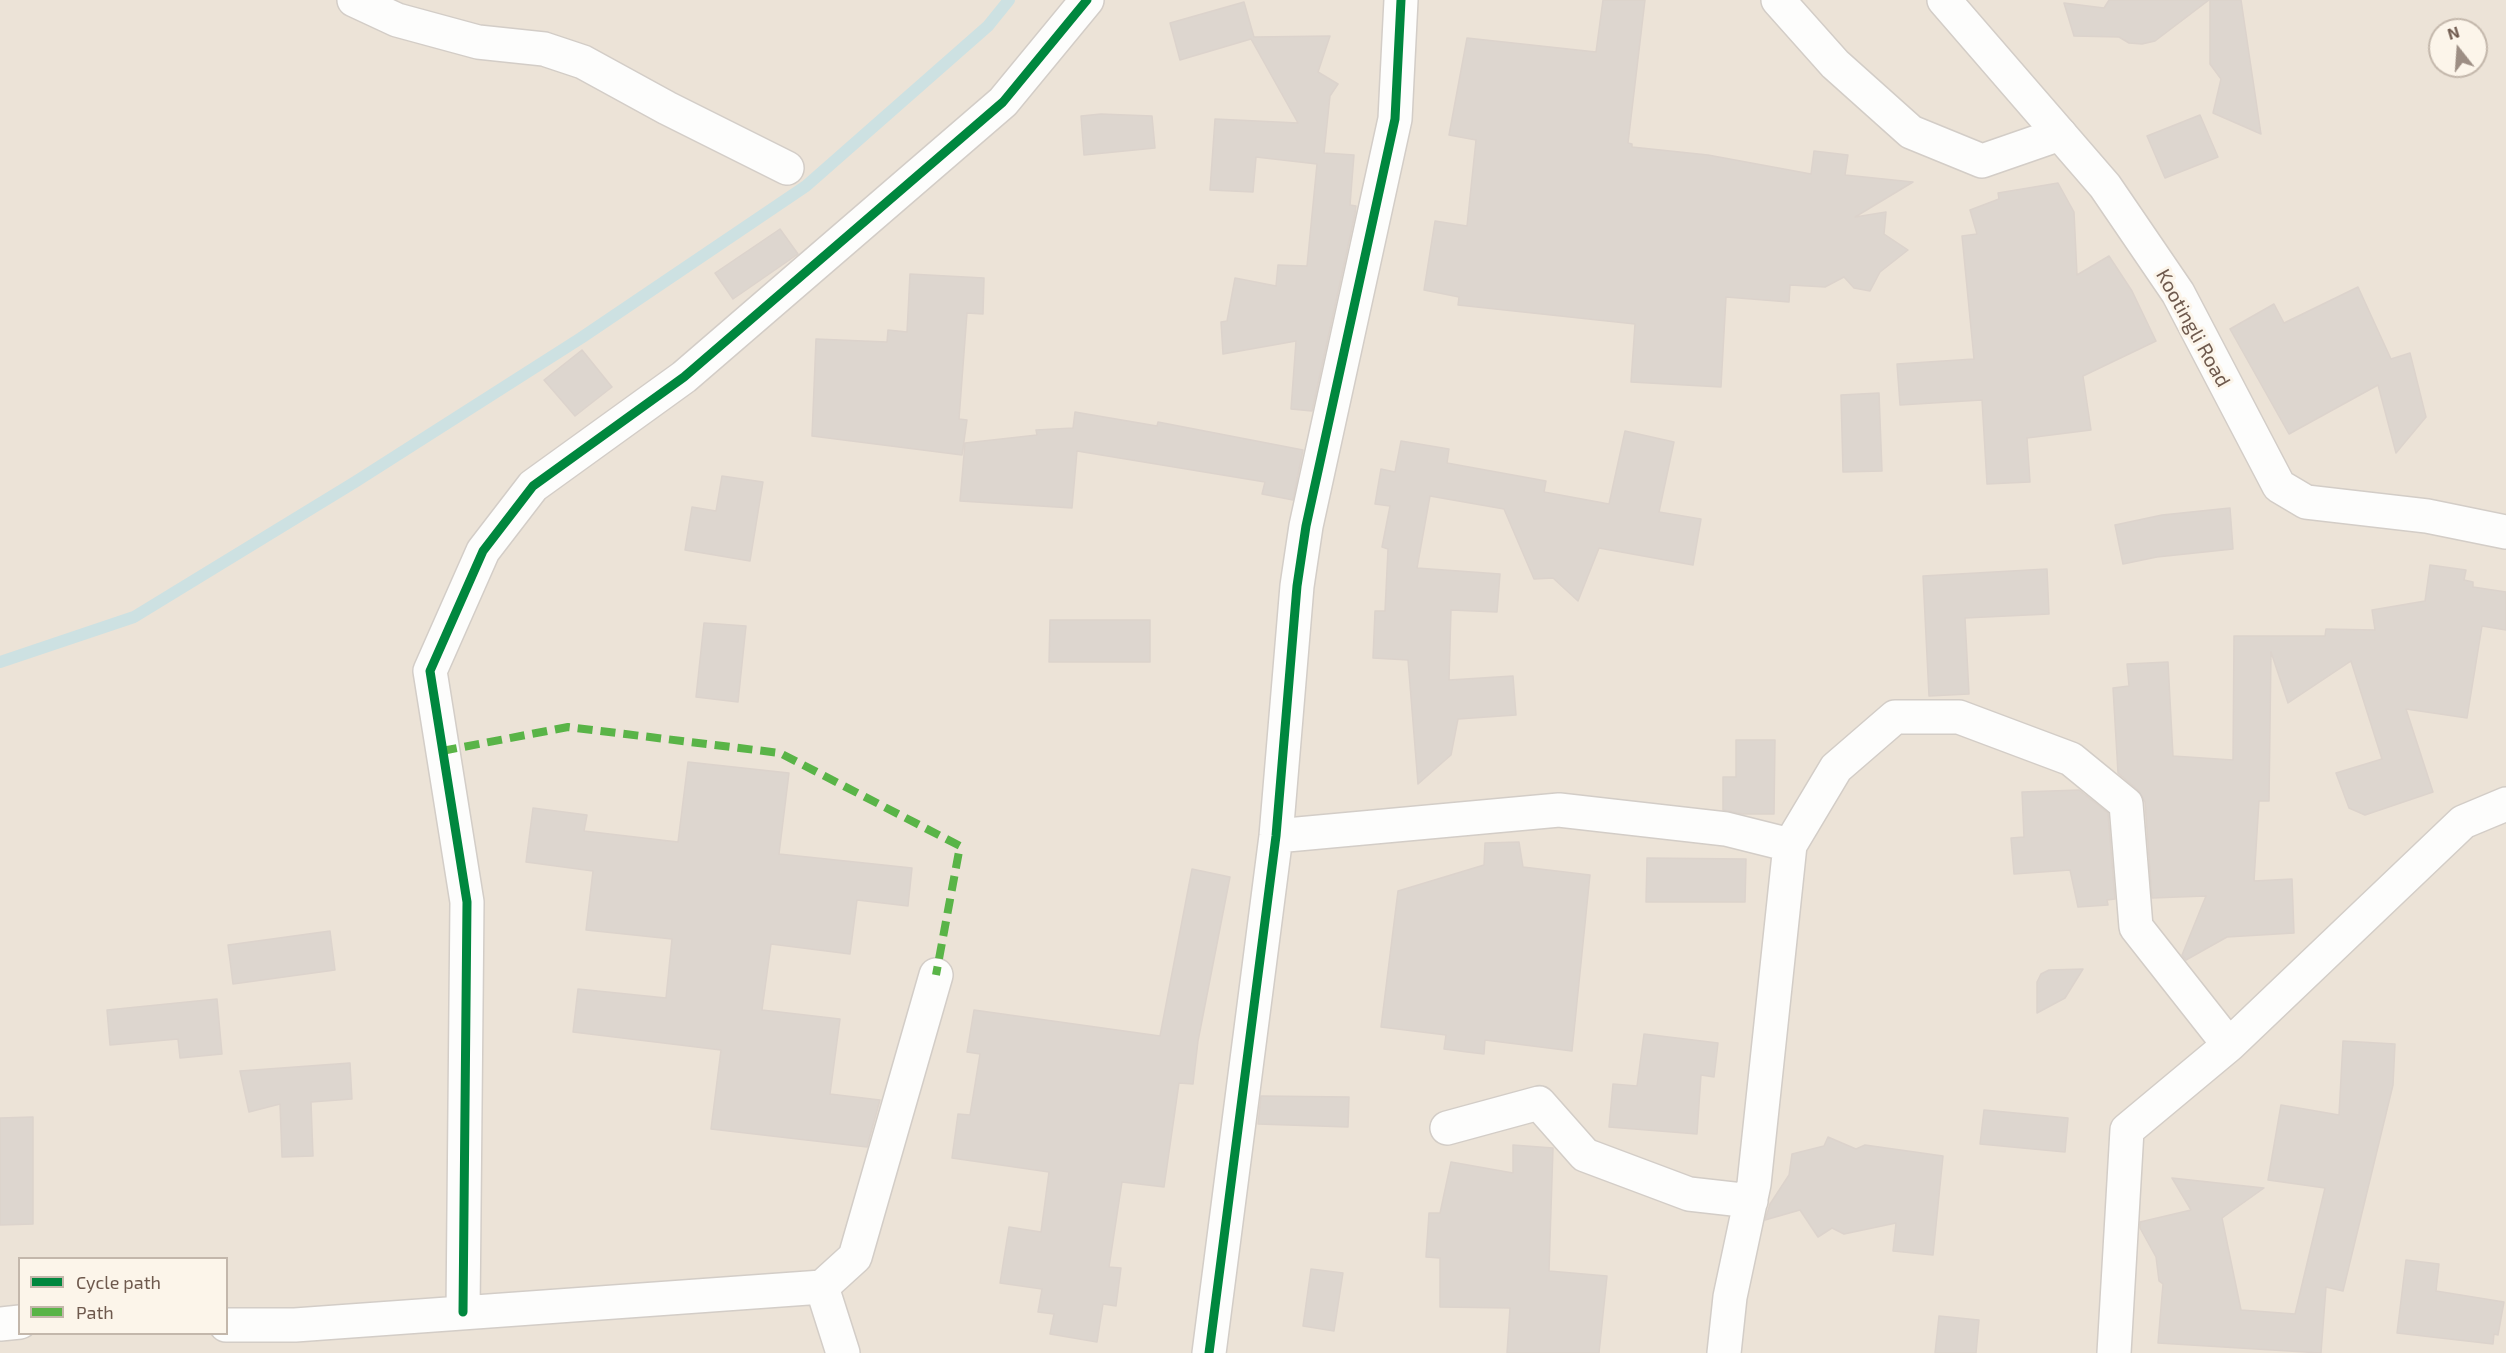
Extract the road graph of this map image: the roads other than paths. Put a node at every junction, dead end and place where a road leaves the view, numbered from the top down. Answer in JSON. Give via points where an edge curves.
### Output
{"nodes":[{"id":1,"x":354,"y":0,"type":"edge"},
{"id":2,"x":1087,"y":0,"type":"edge"},
{"id":3,"x":1401,"y":0,"type":"edge"},
{"id":4,"x":1778,"y":0,"type":"edge"},
{"id":5,"x":1944,"y":0,"type":"edge"},
{"id":6,"x":2060,"y":134,"type":"junction"},
{"id":7,"x":786,"y":168,"type":"dead end"},
{"id":8,"x":2506,"y":532,"type":"edge"},
{"id":9,"x":2506,"y":804,"type":"edge"},
{"id":10,"x":1276,"y":836,"type":"junction"},
{"id":11,"x":1790,"y":845,"type":"junction"},
{"id":12,"x":936,"y":975,"type":"dead end"},
{"id":13,"x":2229,"y":1045,"type":"junction"},
{"id":14,"x":1447,"y":1128,"type":"dead end"},
{"id":15,"x":1751,"y":1201,"type":"junction"},
{"id":16,"x":822,"y":1287,"type":"junction"},
{"id":17,"x":463,"y":1312,"type":"junction"},
{"id":18,"x":18,"y":1322,"type":"edge"},
{"id":19,"x":0,"y":1324,"type":"edge"},
{"id":20,"x":228,"y":1325,"type":"edge"},
{"id":21,"x":843,"y":1353,"type":"edge"},
{"id":22,"x":1209,"y":1353,"type":"edge"},
{"id":23,"x":1724,"y":1353,"type":"edge"},
{"id":24,"x":2114,"y":1353,"type":"edge"}],
"edges":[{"from":1,"to":7,"type":"street","via":[[397,20],[478,42],[544,50],[583,62]]},
{"from":2,"to":17,"type":"street","via":[[1003,102],[684,377],[533,486],[483,551],[430,671],[467,902]]},
{"from":3,"to":10,"type":"street","via":[[1395,119],[1298,576]]},
{"from":4,"to":6,"type":"street","via":[[1835,64],[1911,132],[1982,161]]},
{"from":5,"to":6,"type":"street","name":"Kootingli Road"},
{"from":6,"to":8,"type":"street","name":"Kootingli Road","via":[[2105,186],[2178,293],[2279,486],[2306,502],[2427,516]]},
{"from":9,"to":13,"type":"street","via":[[2463,822]]},
{"from":10,"to":11,"type":"street","via":[[1559,810],[1726,830]]},
{"from":10,"to":22,"type":"street"},
{"from":11,"to":13,"type":"street","via":[[1836,768],[1895,717],[1959,717],[2071,759],[2126,804],[2136,927]]},
{"from":11,"to":15,"type":"street"},
{"from":12,"to":16,"type":"street","via":[[855,1257]]},
{"from":13,"to":24,"type":"street","via":[[2127,1130]]},
{"from":14,"to":15,"type":"street","via":[[1539,1103],[1585,1155],[1689,1194]]},
{"from":15,"to":23,"type":"street","via":[[1730,1297]]},
{"from":16,"to":17,"type":"street"},
{"from":16,"to":21,"type":"street"},
{"from":17,"to":20,"type":"street","via":[[294,1325]]},
{"from":18,"to":19,"type":"street"}]}
